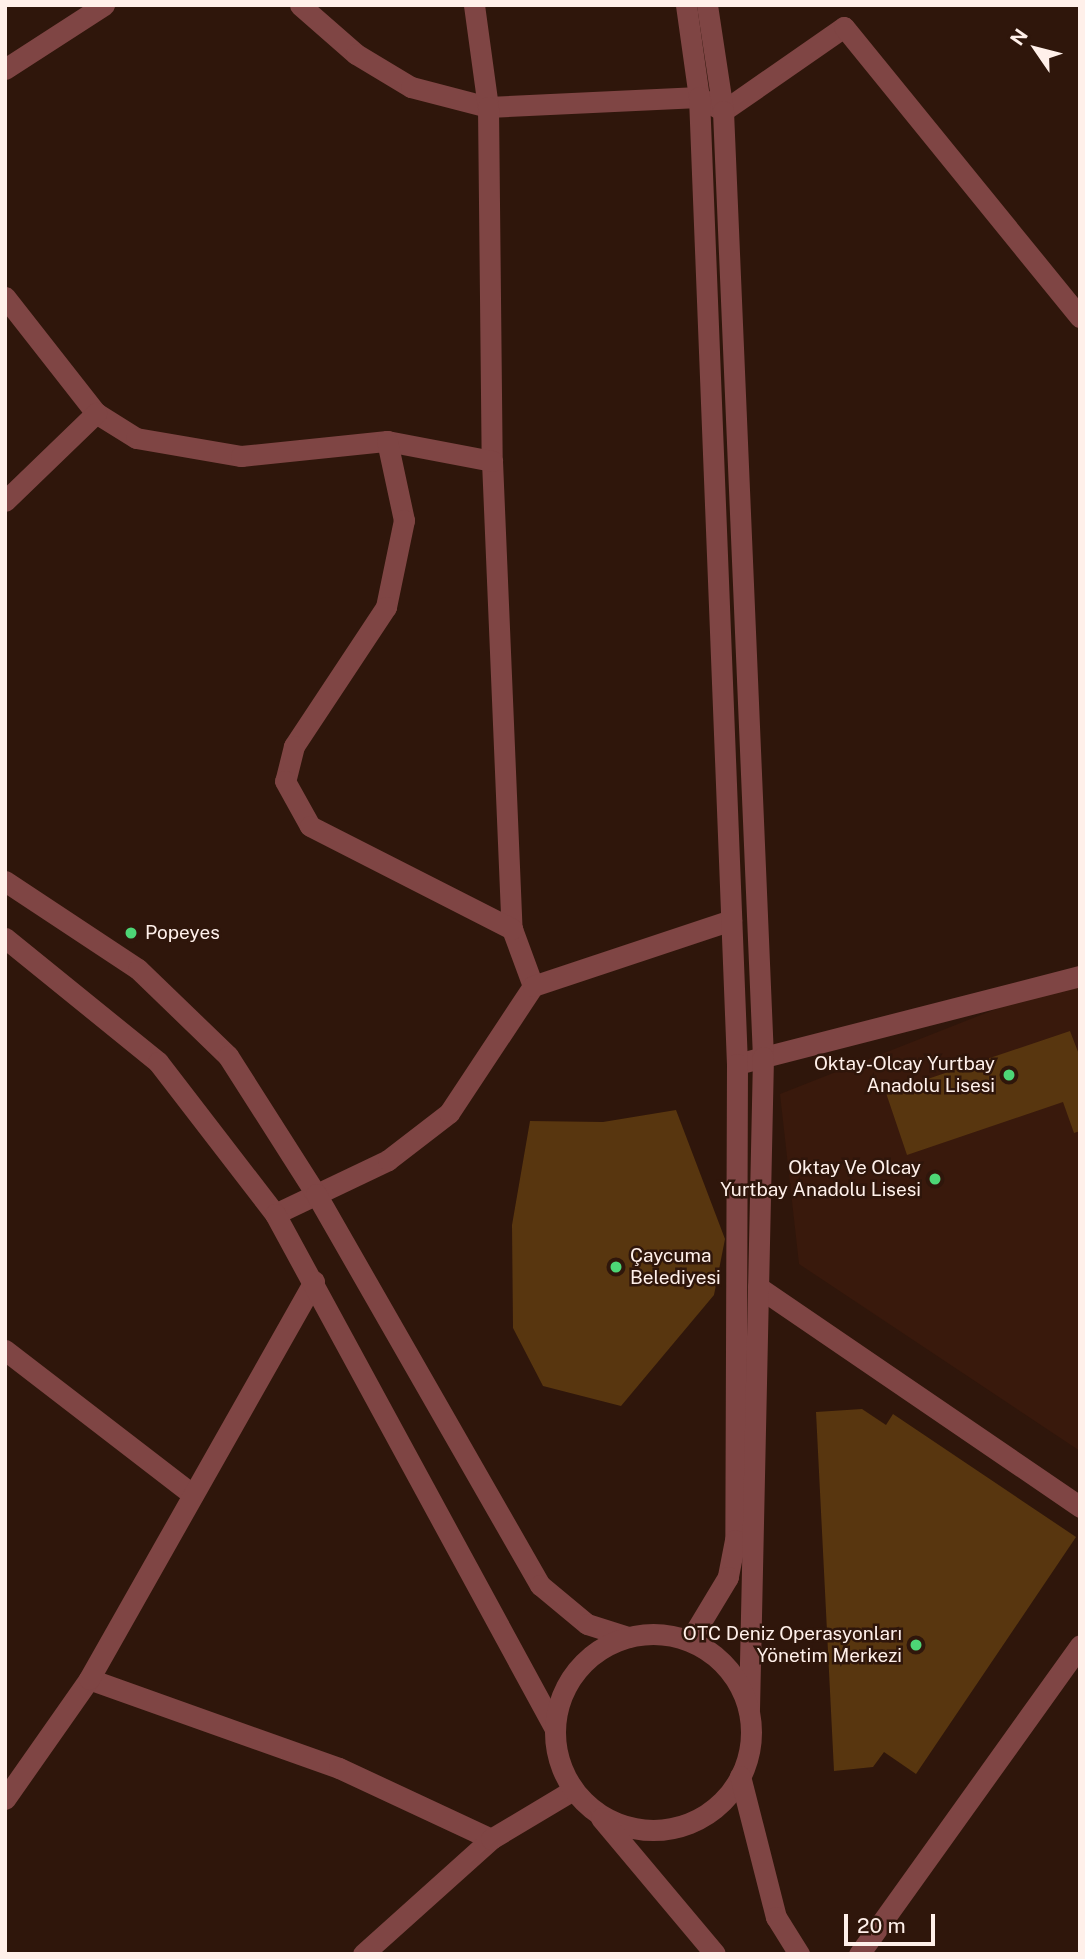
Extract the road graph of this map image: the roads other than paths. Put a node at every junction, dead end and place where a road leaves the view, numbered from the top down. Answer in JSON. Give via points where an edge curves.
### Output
{"nodes":[{"id":1,"x":104,"y":5,"type":"edge"},
{"id":2,"x":300,"y":5,"type":"edge"},
{"id":3,"x":474,"y":5,"type":"edge"},
{"id":4,"x":685,"y":5,"type":"edge"},
{"id":5,"x":707,"y":5,"type":"edge"},
{"id":6,"x":5,"y":69,"type":"edge"},
{"id":7,"x":699,"y":97,"type":"junction"},
{"id":8,"x":488,"y":107,"type":"junction"},
{"id":9,"x":723,"y":111,"type":"junction"},
{"id":10,"x":5,"y":297,"type":"edge"},
{"id":11,"x":1080,"y":317,"type":"edge"},
{"id":12,"x":96,"y":413,"type":"junction"},
{"id":13,"x":387,"y":441,"type":"junction"},
{"id":14,"x":492,"y":461,"type":"junction"},
{"id":15,"x":5,"y":501,"type":"edge"},
{"id":16,"x":5,"y":881,"type":"edge"},
{"id":17,"x":731,"y":920,"type":"junction"},
{"id":18,"x":512,"y":929,"type":"junction"},
{"id":19,"x":5,"y":938,"type":"edge"},
{"id":20,"x":1080,"y":976,"type":"edge"},
{"id":21,"x":533,"y":986,"type":"junction"},
{"id":22,"x":763,"y":1057,"type":"junction"},
{"id":23,"x":737,"y":1064,"type":"junction"},
{"id":24,"x":316,"y":1194,"type":"junction"},
{"id":25,"x":275,"y":1214,"type":"junction"},
{"id":26,"x":314,"y":1281,"type":"junction"},
{"id":27,"x":758,"y":1287,"type":"junction"},
{"id":28,"x":5,"y":1350,"type":"edge"},
{"id":29,"x":193,"y":1495,"type":"junction"},
{"id":30,"x":1080,"y":1507,"type":"edge"},
{"id":31,"x":628,"y":1637,"type":"junction"},
{"id":32,"x":690,"y":1640,"type":"junction"},
{"id":33,"x":1080,"y":1645,"type":"edge"},
{"id":34,"x":89,"y":1679,"type":"junction"},
{"id":35,"x":749,"y":1711,"type":"junction"},
{"id":36,"x":555,"y":1729,"type":"junction"},
{"id":37,"x":740,"y":1776,"type":"junction"},
{"id":38,"x":573,"y":1790,"type":"junction"},
{"id":39,"x":5,"y":1799,"type":"edge"},
{"id":40,"x":597,"y":1814,"type":"junction"},
{"id":41,"x":491,"y":1839,"type":"junction"},
{"id":42,"x":363,"y":1954,"type":"edge"},
{"id":43,"x":715,"y":1954,"type":"edge"},
{"id":44,"x":799,"y":1954,"type":"edge"},
{"id":45,"x":859,"y":1954,"type":"edge"}],
"edges":[{"from":1,"to":6,"type":"street"},
{"from":2,"to":8,"type":"street","via":[[356,54],[411,88]]},
{"from":3,"to":8,"type":"street"},
{"from":4,"to":7,"type":"street"},
{"from":5,"to":9,"type":"street"},
{"from":7,"to":8,"type":"street"},
{"from":7,"to":9,"type":"street"},
{"from":7,"to":17,"type":"street"},
{"from":8,"to":14,"type":"street"},
{"from":9,"to":11,"type":"street","via":[[844,27]]},
{"from":9,"to":22,"type":"street"},
{"from":10,"to":12,"type":"street"},
{"from":12,"to":13,"type":"street","via":[[136,438],[241,456]]},
{"from":12,"to":15,"type":"street"},
{"from":13,"to":14,"type":"street"},
{"from":13,"to":18,"type":"street","via":[[404,520],[386,607],[294,746],[285,780],[310,826]]},
{"from":14,"to":18,"type":"street"},
{"from":16,"to":24,"type":"street","via":[[138,969],[228,1056]]},
{"from":17,"to":21,"type":"street"},
{"from":17,"to":23,"type":"street"},
{"from":18,"to":21,"type":"street"},
{"from":19,"to":25,"type":"street","via":[[159,1062]]},
{"from":20,"to":22,"type":"street"},
{"from":21,"to":24,"type":"street","via":[[449,1113],[388,1160]]},
{"from":22,"to":23,"type":"street"},
{"from":22,"to":27,"type":"street"},
{"from":23,"to":32,"type":"street","via":[[735,1540],[728,1577]]},
{"from":24,"to":25,"type":"street"},
{"from":24,"to":31,"type":"street","via":[[540,1586],[587,1624]]},
{"from":25,"to":26,"type":"street"},
{"from":26,"to":29,"type":"street"},
{"from":26,"to":36,"type":"street"},
{"from":27,"to":30,"type":"street"},
{"from":27,"to":35,"type":"street"},
{"from":28,"to":29,"type":"street"},
{"from":29,"to":34,"type":"street"},
{"from":31,"to":32,"type":"street"},
{"from":31,"to":36,"type":"street","via":[[576,1671],[560,1698]]},
{"from":32,"to":35,"type":"street","via":[[737,1680]]},
{"from":33,"to":45,"type":"street"},
{"from":34,"to":39,"type":"street"},
{"from":34,"to":41,"type":"street","via":[[339,1768]]},
{"from":35,"to":37,"type":"street","via":[[751,1744]]},
{"from":36,"to":38,"type":"street","via":[[558,1760]]},
{"from":37,"to":40,"type":"street","via":[[721,1803],[693,1822],[638,1828]]},
{"from":37,"to":44,"type":"street","via":[[776,1917]]},
{"from":38,"to":40,"type":"street"},
{"from":38,"to":41,"type":"street"},
{"from":40,"to":43,"type":"street"},
{"from":41,"to":42,"type":"street"}]}
